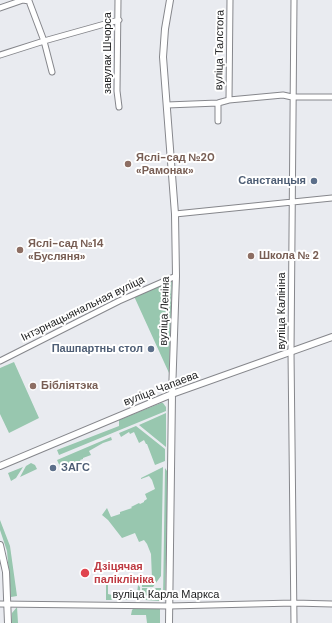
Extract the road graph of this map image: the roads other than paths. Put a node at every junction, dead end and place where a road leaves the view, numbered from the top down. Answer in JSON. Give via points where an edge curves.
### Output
{"nodes":[{"id":1,"x":118,"y":0,"type":"edge"},
{"id":2,"x":170,"y":0,"type":"edge"},
{"id":3,"x":230,"y":0,"type":"edge"},
{"id":4,"x":294,"y":0,"type":"edge"},
{"id":5,"x":0,"y":8,"type":"edge"},
{"id":6,"x":119,"y":20,"type":"junction"},
{"id":7,"x":44,"y":41,"type":"junction"},
{"id":8,"x":0,"y":55,"type":"edge"},
{"id":9,"x":52,"y":72,"type":"dead end"},
{"id":10,"x":292,"y":97,"type":"junction"},
{"id":11,"x":332,"y":97,"type":"edge"},
{"id":12,"x":229,"y":100,"type":"junction"},
{"id":13,"x":218,"y":103,"type":"junction"},
{"id":14,"x":168,"y":105,"type":"junction"},
{"id":15,"x":119,"y":107,"type":"dead end"},
{"id":16,"x":218,"y":120,"type":"dead end"},
{"id":17,"x":332,"y":198,"type":"edge"},
{"id":18,"x":292,"y":202,"type":"junction"},
{"id":19,"x":175,"y":214,"type":"junction"},
{"id":20,"x":176,"y":276,"type":"junction"},
{"id":21,"x":332,"y":337,"type":"edge"},
{"id":22,"x":292,"y":352,"type":"junction"},
{"id":23,"x":0,"y":361,"type":"edge"},
{"id":24,"x":172,"y":394,"type":"junction"},
{"id":25,"x":0,"y":466,"type":"edge"},
{"id":26,"x":0,"y":545,"type":"edge"},
{"id":27,"x":294,"y":603,"type":"junction"},
{"id":28,"x":0,"y":604,"type":"edge"},
{"id":29,"x":7,"y":604,"type":"junction"},
{"id":30,"x":332,"y":604,"type":"edge"},
{"id":31,"x":169,"y":606,"type":"junction"},
{"id":32,"x":8,"y":623,"type":"edge"},
{"id":33,"x":169,"y":623,"type":"edge"},
{"id":34,"x":294,"y":623,"type":"edge"}],
"edges":[{"from":1,"to":6,"type":"street","name":"завулак Шчорса"},
{"from":2,"to":14,"type":"street","name":"вуліца Леніна","via":[[163,57]]},
{"from":3,"to":12,"type":"street","name":"вуліца Талстога"},
{"from":4,"to":10,"type":"street","name":"вуліца Калініна"},
{"from":5,"to":7,"type":"street","via":[[23,0],[29,1]]},
{"from":6,"to":7,"type":"street"},
{"from":6,"to":15,"type":"street","name":"завулак Шчорса"},
{"from":7,"to":8,"type":"street"},
{"from":7,"to":9,"type":"street"},
{"from":10,"to":11,"type":"street"},
{"from":10,"to":12,"type":"street","via":[[283,95]]},
{"from":10,"to":18,"type":"street","name":"вуліца Калініна"},
{"from":12,"to":13,"type":"street"},
{"from":13,"to":14,"type":"street"},
{"from":13,"to":16,"type":"street","name":"вуліца Талстога"},
{"from":14,"to":19,"type":"street","name":"вуліца Леніна"},
{"from":17,"to":18,"type":"street"},
{"from":18,"to":19,"type":"street"},
{"from":18,"to":22,"type":"street","name":"вуліца Калініна"},
{"from":19,"to":20,"type":"street","name":"вуліца Леніна"},
{"from":20,"to":23,"type":"street","name":"Інтэрнацыянальная вуліца","via":[[119,301]]},
{"from":20,"to":24,"type":"street","name":"вуліца Леніна"},
{"from":21,"to":22,"type":"street","name":"вуліца Чапаева"},
{"from":22,"to":24,"type":"street","name":"вуліца Чапаева"},
{"from":22,"to":27,"type":"street","name":"вуліца Калініна"},
{"from":24,"to":25,"type":"street","name":"вуліца Чапаева"},
{"from":24,"to":31,"type":"street","name":"вуліца Леніна"},
{"from":26,"to":29,"type":"street","via":[[6,572]]},
{"from":27,"to":30,"type":"street","name":"вуліца Карла Маркса"},
{"from":27,"to":31,"type":"street","name":"вуліца Карла Маркса"},
{"from":27,"to":34,"type":"street","name":"вуліца Калініна"},
{"from":28,"to":29,"type":"street","name":"вуліца Карла Маркса"},
{"from":29,"to":31,"type":"street","name":"вуліца Карла Маркса"},
{"from":29,"to":32,"type":"street"},
{"from":31,"to":33,"type":"street","name":"вуліца Леніна"}]}
